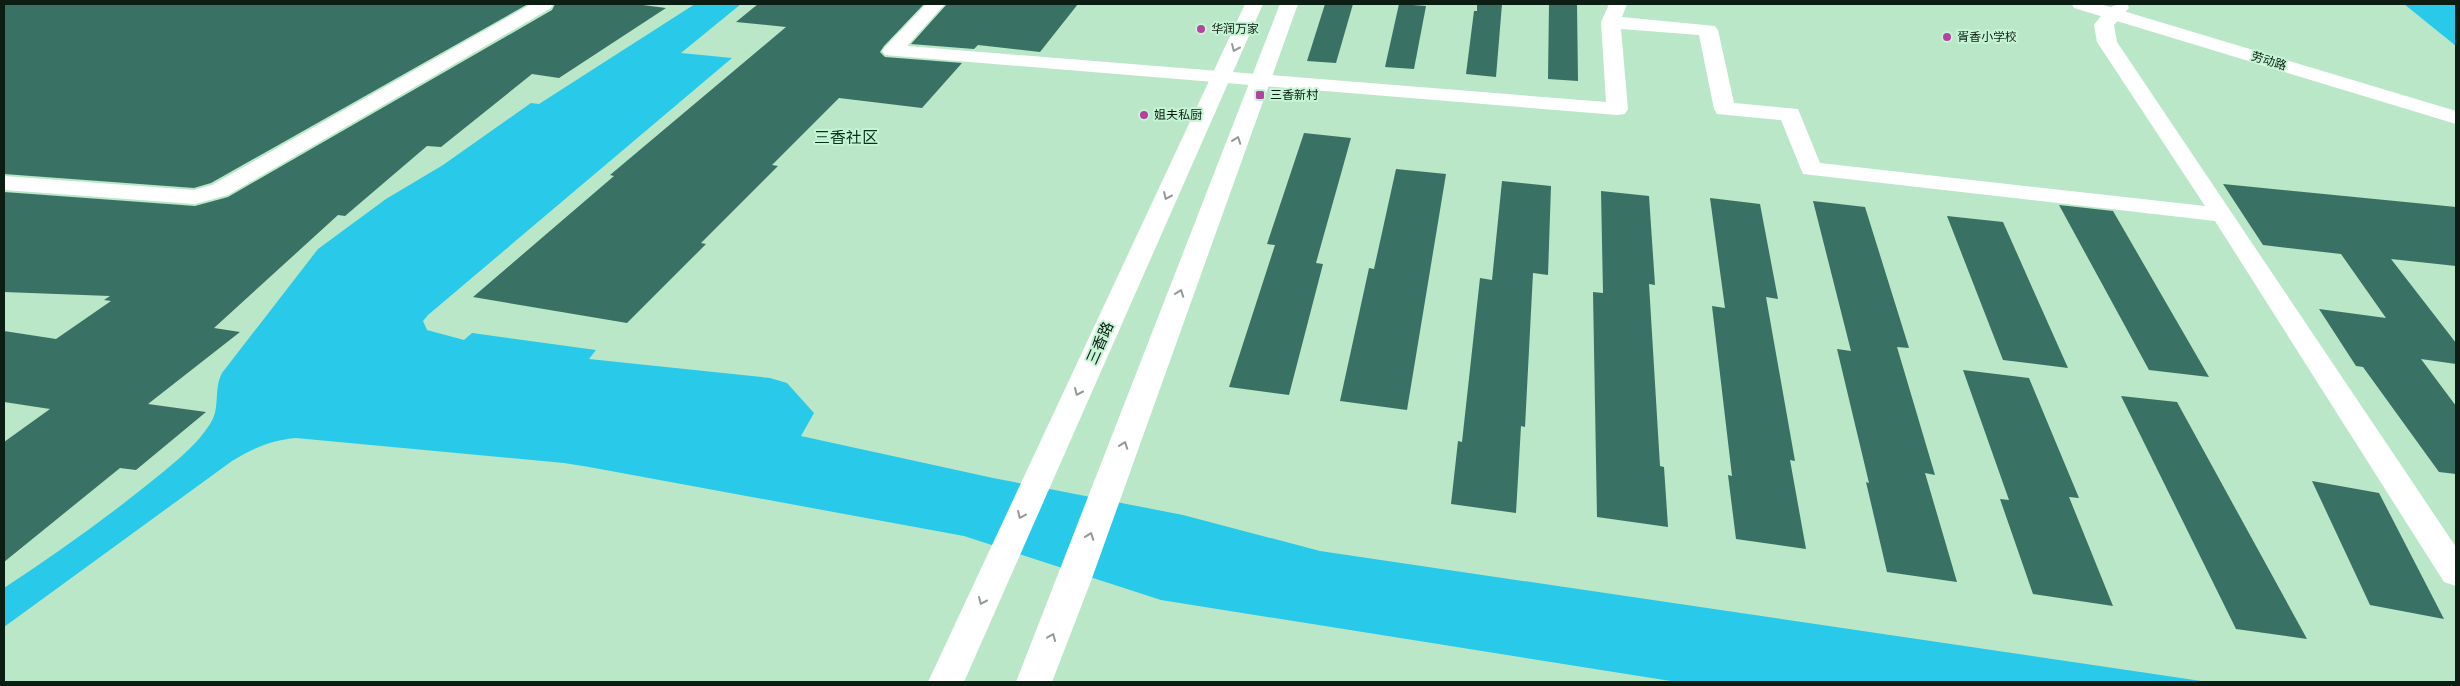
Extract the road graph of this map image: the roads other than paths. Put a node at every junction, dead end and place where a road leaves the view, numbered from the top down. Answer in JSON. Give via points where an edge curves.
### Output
{"nodes":[{"id":1,"x":544,"y":4,"type":"edge"},
{"id":2,"x":936,"y":4,"type":"edge"},
{"id":3,"x":1254,"y":4,"type":"edge"},
{"id":4,"x":1289,"y":4,"type":"edge"},
{"id":5,"x":2081,"y":4,"type":"edge"},
{"id":6,"x":2113,"y":8,"type":"edge"},
{"id":7,"x":1614,"y":13,"type":"edge"},
{"id":8,"x":1222,"y":76,"type":"junction"},
{"id":9,"x":1260,"y":79,"type":"junction"},
{"id":10,"x":2456,"y":107,"type":"edge"},
{"id":11,"x":2456,"y":118,"type":"edge"},
{"id":12,"x":4,"y":183,"type":"edge"},
{"id":13,"x":2223,"y":215,"type":"junction"},
{"id":14,"x":2456,"y":573,"type":"edge"},
{"id":15,"x":946,"y":682,"type":"edge"},
{"id":16,"x":1034,"y":682,"type":"edge"}],
"edges":[{"from":1,"to":12,"type":"street","via":[[220,190],[195,196]]},
{"from":2,"to":8,"type":"street","via":[[892,51]]},
{"from":3,"to":8,"type":"street","name":"三香路","one_way":true},
{"from":4,"to":9,"type":"street"},
{"from":5,"to":6,"type":"street","name":"劳动路"},
{"from":6,"to":10,"type":"street","name":"劳动路"},
{"from":6,"to":11,"type":"street","name":"劳动路"},
{"from":6,"to":13,"type":"street","via":[[2104,25],[2107,42]]},
{"from":7,"to":9,"type":"street","via":[[1617,109]]},
{"from":7,"to":13,"type":"street","via":[[1708,30],[1725,109],[1790,114],[1811,169]]},
{"from":8,"to":9,"type":"street"},
{"from":8,"to":15,"type":"street","name":"三香路","one_way":true},
{"from":16,"to":9,"type":"street","one_way":true},
{"from":13,"to":14,"type":"street"}]}
